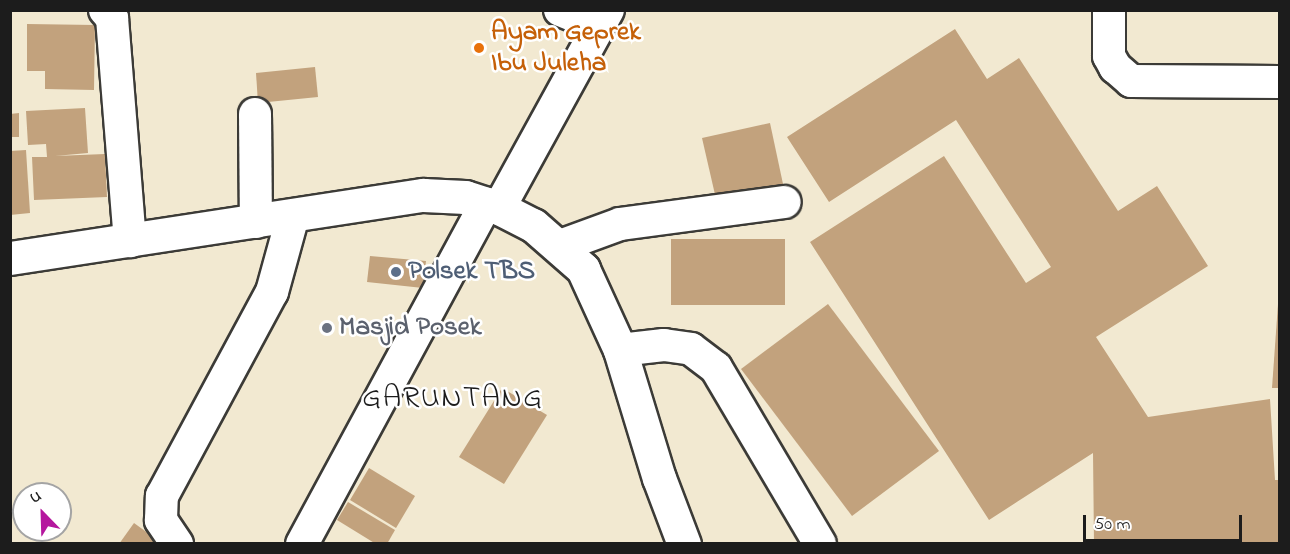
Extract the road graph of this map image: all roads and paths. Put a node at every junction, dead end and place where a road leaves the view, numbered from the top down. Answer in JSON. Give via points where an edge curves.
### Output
{"nodes":[{"id":1,"x":105,"y":10,"type":"edge"},
{"id":2,"x":560,"y":10,"type":"edge"},
{"id":3,"x":1109,"y":10,"type":"edge"},
{"id":4,"x":602,"y":18,"type":"edge"},
{"id":5,"x":1280,"y":82,"type":"edge"},
{"id":6,"x":255,"y":114,"type":"dead end"},
{"id":7,"x":785,"y":202,"type":"dead end"},
{"id":8,"x":492,"y":205,"type":"junction"},
{"id":9,"x":293,"y":216,"type":"junction"},
{"id":10,"x":256,"y":222,"type":"junction"},
{"id":11,"x":130,"y":241,"type":"junction"},
{"id":12,"x":560,"y":246,"type":"junction"},
{"id":13,"x":10,"y":258,"type":"edge"},
{"id":14,"x":620,"y":350,"type":"junction"},
{"id":15,"x":177,"y":543,"type":"edge"},
{"id":16,"x":302,"y":543,"type":"edge"},
{"id":17,"x":684,"y":543,"type":"edge"},
{"id":18,"x":820,"y":543,"type":"edge"}],
"edges":[{"from":1,"to":11,"type":"street","via":[[112,18]]},
{"from":2,"to":4,"type":"street"},
{"from":3,"to":5,"type":"street","via":[[1109,56],[1131,81]]},
{"from":4,"to":8,"type":"street"},
{"from":6,"to":10,"type":"street"},
{"from":7,"to":12,"type":"street","via":[[620,224]]},
{"from":8,"to":9,"type":"main road","via":[[465,197],[423,195]]},
{"from":8,"to":12,"type":"main road","via":[[533,225]]},
{"from":8,"to":16,"type":"street"},
{"from":9,"to":10,"type":"main road"},
{"from":9,"to":15,"type":"street","via":[[272,292],[162,496],[161,520]]},
{"from":10,"to":11,"type":"main road"},
{"from":11,"to":13,"type":"main road"},
{"from":12,"to":14,"type":"main road","via":[[583,269]]},
{"from":14,"to":17,"type":"main road","via":[[659,478]]},
{"from":14,"to":18,"type":"street","via":[[664,345],[691,349],[716,368]]}]}
